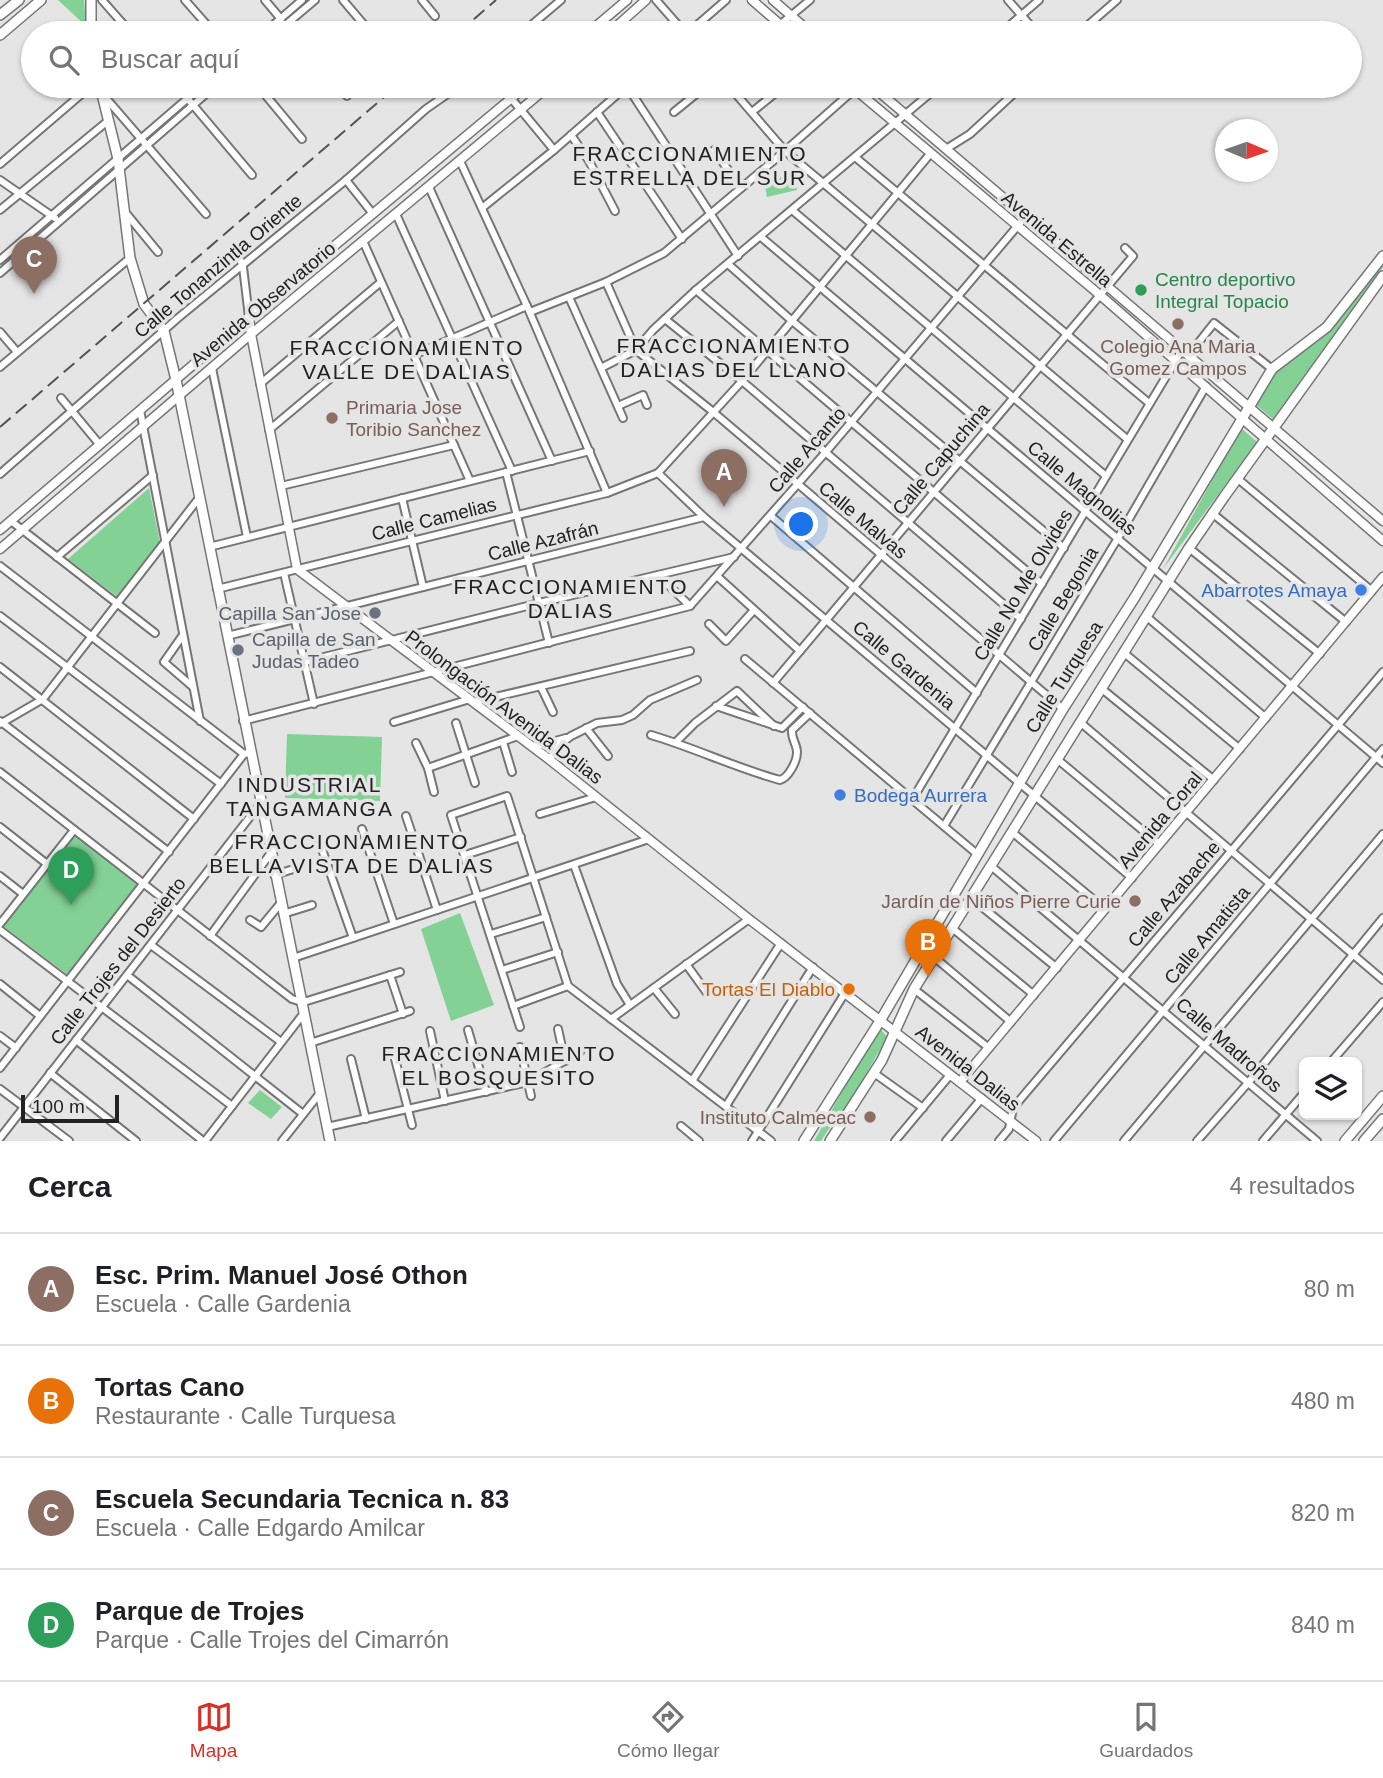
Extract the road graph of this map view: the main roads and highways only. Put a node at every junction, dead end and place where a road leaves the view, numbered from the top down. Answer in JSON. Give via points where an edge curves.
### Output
{"nodes":[{"id":1,"x":17,"y":0,"type":"edge"},
{"id":2,"x":41,"y":0,"type":"edge"},
{"id":3,"x":92,"y":0,"type":"edge"},
{"id":4,"x":0,"y":15,"type":"edge"},
{"id":5,"x":91,"y":21,"type":"edge"},
{"id":6,"x":0,"y":35,"type":"edge"},
{"id":7,"x":104,"y":98,"type":"edge"},
{"id":8,"x":1383,"y":256,"type":"edge"},
{"id":9,"x":1383,"y":276,"type":"edge"},
{"id":10,"x":1383,"y":1096,"type":"edge"},
{"id":11,"x":1383,"y":1119,"type":"edge"},
{"id":12,"x":330,"y":1141,"type":"edge"},
{"id":13,"x":804,"y":1141,"type":"edge"},
{"id":14,"x":830,"y":1141,"type":"edge"},
{"id":15,"x":1345,"y":1141,"type":"edge"},
{"id":16,"x":1364,"y":1141,"type":"edge"}],
"edges":[{"from":1,"to":4,"type":"main road"},
{"from":2,"to":6,"type":"main road"},
{"from":3,"to":5,"type":"main road"},
{"from":7,"to":12,"type":"main road","via":[[118,159],[130,258],[144,304],[164,331],[176,380],[247,753]]},
{"from":8,"to":13,"type":"main road","name":"Calle Turquesa","via":[[1327,327],[1272,369]]},
{"from":9,"to":14,"type":"main road","name":"Calle Turquesa","via":[[1189,548],[914,989],[874,1073]]},
{"from":10,"to":15,"type":"main road"},
{"from":11,"to":16,"type":"main road"}]}
